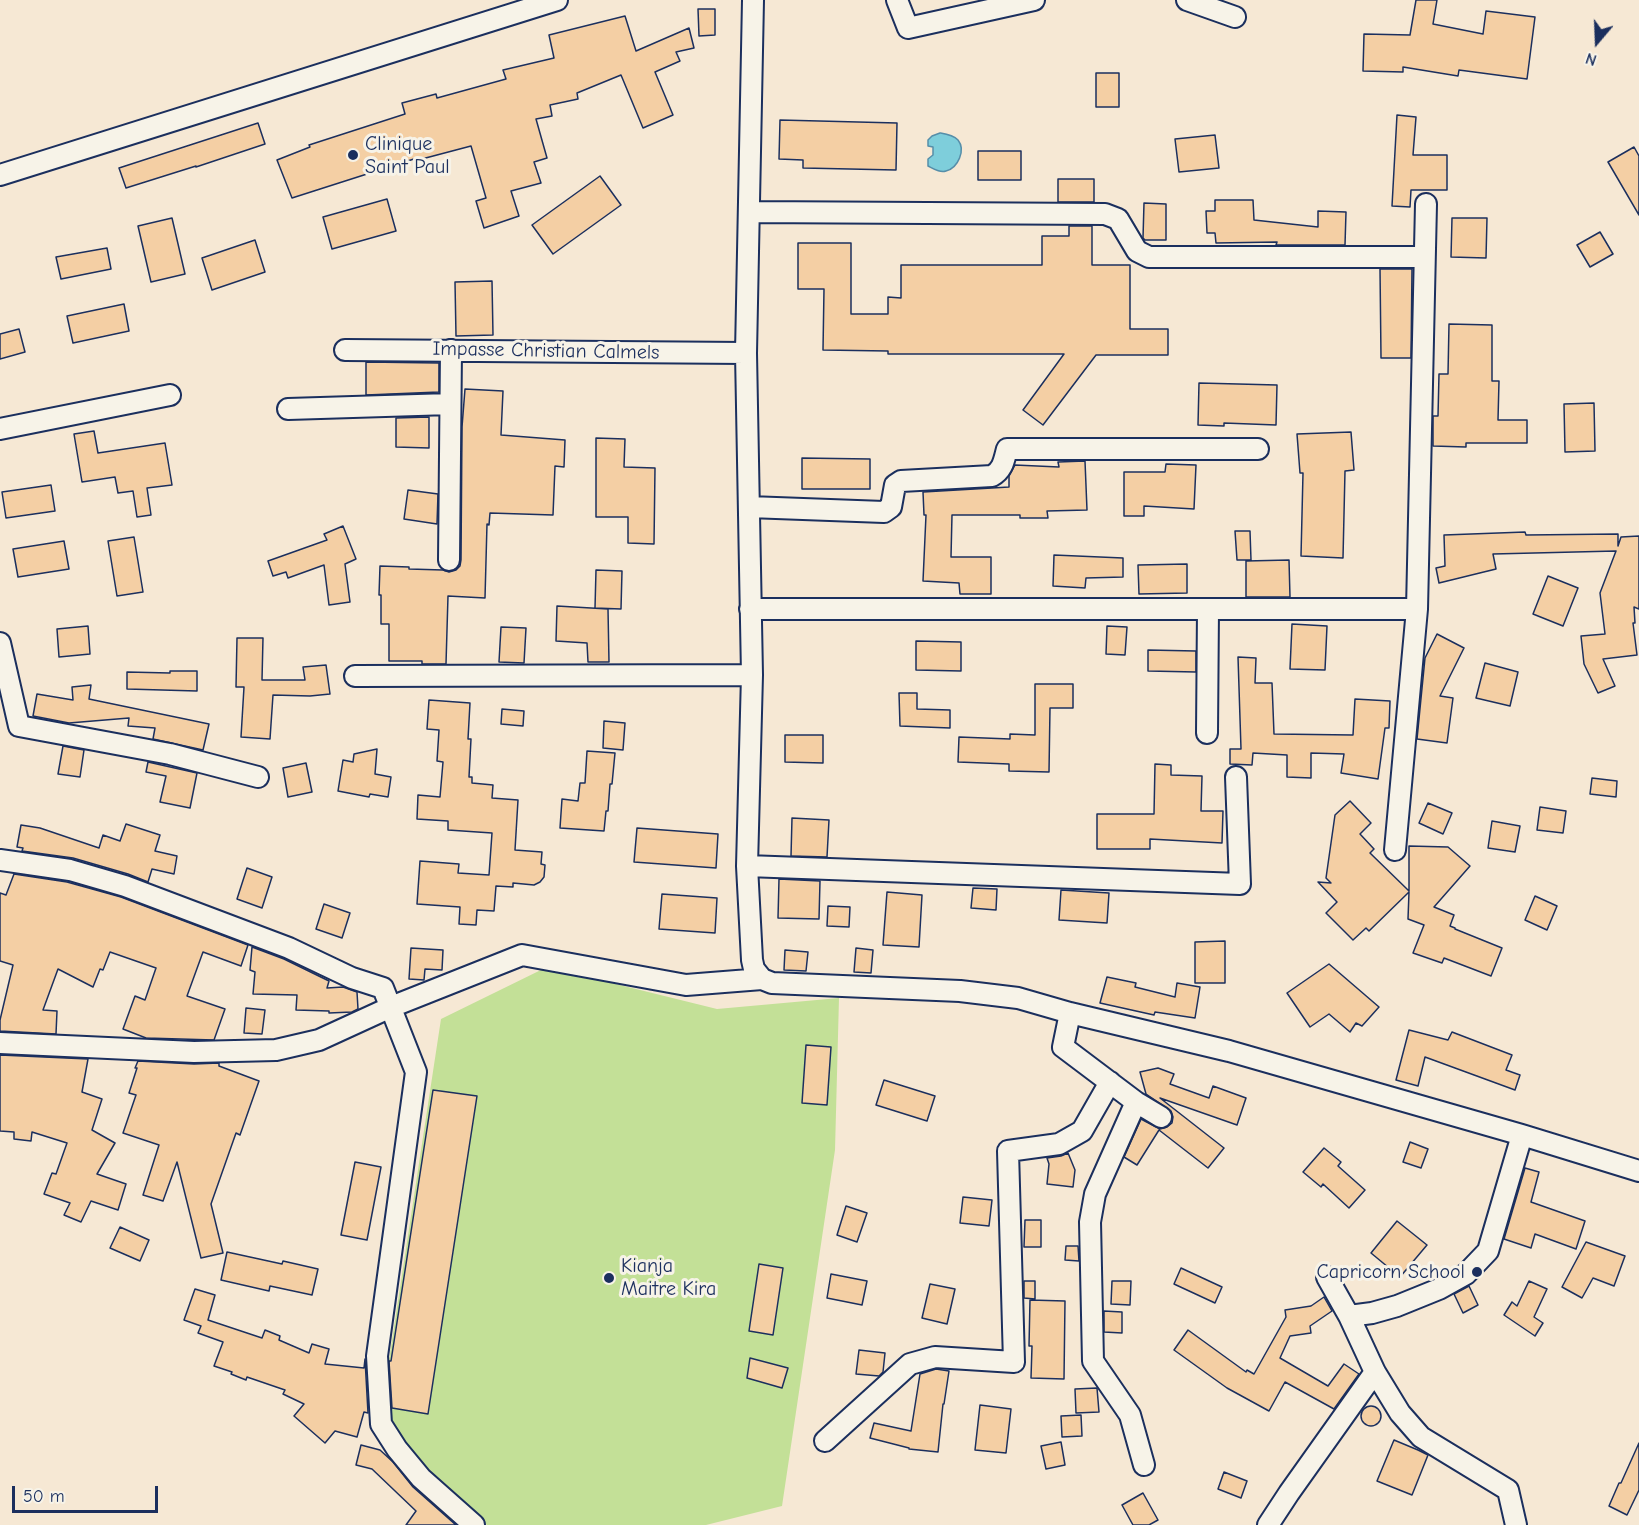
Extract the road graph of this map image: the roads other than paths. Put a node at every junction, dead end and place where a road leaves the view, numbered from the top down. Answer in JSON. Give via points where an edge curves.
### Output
{"nodes":[{"id":1,"x":557,"y":0,"type":"edge"},
{"id":2,"x":753,"y":0,"type":"edge"},
{"id":3,"x":897,"y":0,"type":"edge"},
{"id":4,"x":1034,"y":0,"type":"edge"},
{"id":5,"x":1187,"y":0,"type":"edge"},
{"id":6,"x":1235,"y":16,"type":"dead end"},
{"id":7,"x":0,"y":175,"type":"edge"},
{"id":8,"x":1426,"y":204,"type":"dead end"},
{"id":9,"x":749,"y":212,"type":"junction"},
{"id":10,"x":1424,"y":257,"type":"junction"},
{"id":11,"x":345,"y":350,"type":"dead end"},
{"id":12,"x":452,"y":350,"type":"junction"},
{"id":13,"x":746,"y":353,"type":"junction"},
{"id":14,"x":171,"y":395,"type":"dead end"},
{"id":15,"x":450,"y":404,"type":"junction"},
{"id":16,"x":288,"y":409,"type":"dead end"},
{"id":17,"x":0,"y":429,"type":"edge"},
{"id":18,"x":1258,"y":449,"type":"dead end"},
{"id":19,"x":749,"y":507,"type":"junction"},
{"id":20,"x":449,"y":560,"type":"dead end"},
{"id":21,"x":750,"y":609,"type":"junction"},
{"id":22,"x":1208,"y":609,"type":"junction"},
{"id":23,"x":1417,"y":609,"type":"junction"},
{"id":24,"x":0,"y":643,"type":"edge"},
{"id":25,"x":752,"y":675,"type":"junction"},
{"id":26,"x":355,"y":676,"type":"dead end"},
{"id":27,"x":1207,"y":733,"type":"dead end"},
{"id":28,"x":258,"y":777,"type":"dead end"},
{"id":29,"x":1236,"y":777,"type":"dead end"},
{"id":30,"x":1395,"y":850,"type":"dead end"},
{"id":31,"x":0,"y":860,"type":"edge"},
{"id":32,"x":747,"y":866,"type":"junction"},
{"id":33,"x":762,"y":979,"type":"junction"},
{"id":34,"x":391,"y":1008,"type":"junction"},
{"id":35,"x":1070,"y":1013,"type":"junction"},
{"id":36,"x":0,"y":1043,"type":"edge"},
{"id":37,"x":1110,"y":1082,"type":"junction"},
{"id":38,"x":1136,"y":1102,"type":"junction"},
{"id":39,"x":1161,"y":1117,"type":"dead end"},
{"id":40,"x":1522,"y":1135,"type":"junction"},
{"id":41,"x":1639,"y":1172,"type":"edge"},
{"id":42,"x":1327,"y":1276,"type":"dead end"},
{"id":43,"x":1349,"y":1316,"type":"junction"},
{"id":44,"x":1375,"y":1372,"type":"junction"},
{"id":45,"x":825,"y":1441,"type":"dead end"},
{"id":46,"x":1144,"y":1465,"type":"dead end"},
{"id":47,"x":474,"y":1525,"type":"edge"},
{"id":48,"x":1268,"y":1525,"type":"edge"},
{"id":49,"x":1516,"y":1525,"type":"edge"}],
"edges":[{"from":1,"to":7,"type":"street"},
{"from":2,"to":9,"type":"street"},
{"from":3,"to":4,"type":"street","via":[[908,28]]},
{"from":5,"to":6,"type":"street"},
{"from":8,"to":10,"type":"street"},
{"from":9,"to":10,"type":"street","via":[[1106,214],[1118,219],[1137,251],[1149,257]]},
{"from":9,"to":13,"type":"street"},
{"from":10,"to":23,"type":"street"},
{"from":11,"to":12,"type":"street","name":"Impasse Christian Calmels"},
{"from":12,"to":13,"type":"street","name":"Impasse Christian Calmels"},
{"from":12,"to":15,"type":"street"},
{"from":13,"to":19,"type":"street"},
{"from":14,"to":17,"type":"street"},
{"from":15,"to":16,"type":"street"},
{"from":15,"to":20,"type":"street"},
{"from":18,"to":19,"type":"street","via":[[1007,449],[999,473],[992,476],[901,480],[895,485],[891,507],[884,512]]},
{"from":19,"to":21,"type":"street"},
{"from":21,"to":22,"type":"street"},
{"from":21,"to":25,"type":"street"},
{"from":22,"to":23,"type":"street"},
{"from":22,"to":27,"type":"street"},
{"from":23,"to":30,"type":"street"},
{"from":24,"to":28,"type":"street","via":[[19,726],[170,754]]},
{"from":25,"to":26,"type":"street"},
{"from":25,"to":32,"type":"street"},
{"from":29,"to":32,"type":"street","via":[[1240,884]]},
{"from":31,"to":34,"type":"street","via":[[70,870],[125,886],[267,939],[383,988]]},
{"from":32,"to":33,"type":"street","via":[[752,960]]},
{"from":33,"to":34,"type":"street","via":[[686,985],[522,955]]},
{"from":33,"to":35,"type":"street","via":[[772,983],[960,991],[1018,998]]},
{"from":34,"to":36,"type":"street","via":[[319,1040],[276,1050],[194,1052]]},
{"from":34,"to":47,"type":"street","via":[[416,1072],[377,1356],[381,1424],[421,1478]]},
{"from":35,"to":37,"type":"street","via":[[1063,1047]]},
{"from":35,"to":40,"type":"street","via":[[1229,1051]]},
{"from":37,"to":38,"type":"street"},
{"from":37,"to":45,"type":"street","via":[[1082,1131],[1059,1144],[1008,1151],[1014,1362],[935,1357],[910,1364]]},
{"from":38,"to":39,"type":"street"},
{"from":38,"to":46,"type":"street","via":[[1095,1194],[1090,1222],[1093,1362],[1130,1415]]},
{"from":40,"to":41,"type":"street"},
{"from":40,"to":43,"type":"street","via":[[1488,1251],[1466,1274],[1439,1289],[1397,1306]]},
{"from":42,"to":43,"type":"street"},
{"from":43,"to":44,"type":"street"},
{"from":44,"to":48,"type":"street"},
{"from":44,"to":49,"type":"street","via":[[1400,1413],[1421,1437],[1508,1490]]}]}
